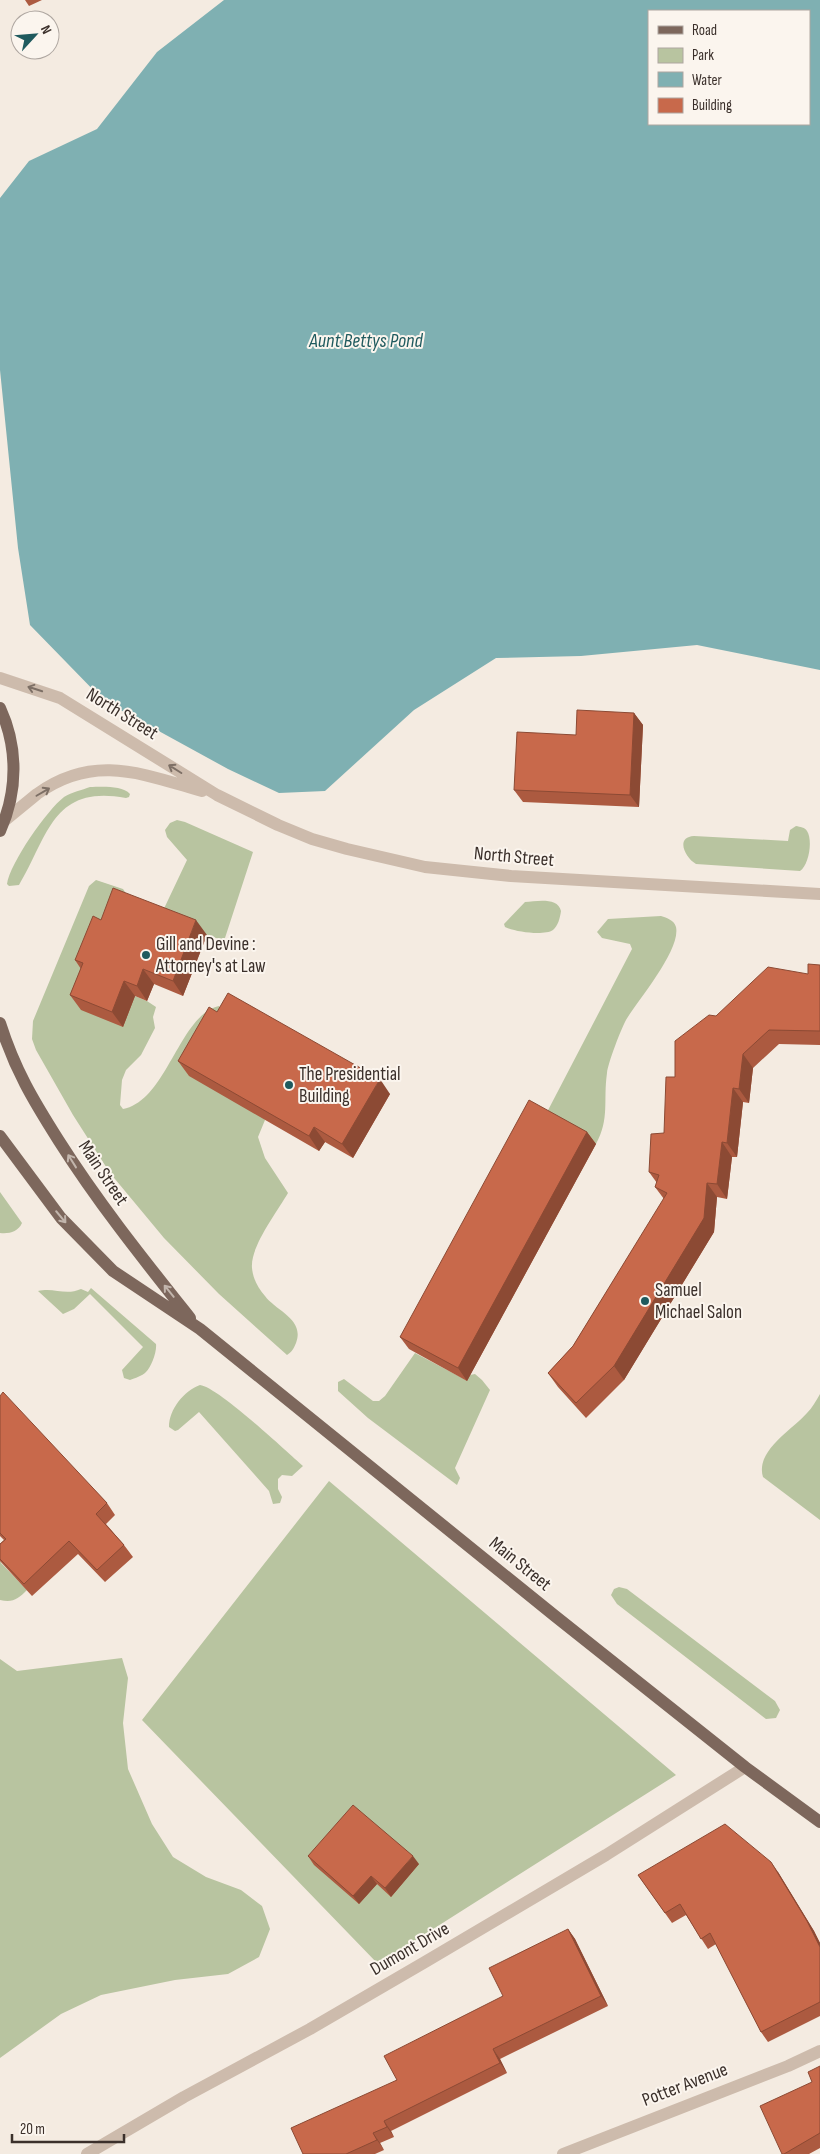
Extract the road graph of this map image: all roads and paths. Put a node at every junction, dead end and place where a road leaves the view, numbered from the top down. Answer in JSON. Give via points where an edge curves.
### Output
{"nodes":[{"id":1,"x":0,"y":678,"type":"edge"},
{"id":2,"x":0,"y":708,"type":"edge"},
{"id":3,"x":217,"y":795,"type":"junction"},
{"id":4,"x":2,"y":826,"type":"edge"},
{"id":5,"x":820,"y":894,"type":"edge"},
{"id":6,"x":0,"y":1023,"type":"edge"},
{"id":7,"x":0,"y":1136,"type":"edge"},
{"id":8,"x":200,"y":1329,"type":"junction"},
{"id":9,"x":745,"y":1767,"type":"junction"},
{"id":10,"x":806,"y":1812,"type":"junction"},
{"id":11,"x":820,"y":1822,"type":"edge"},
{"id":12,"x":820,"y":1832,"type":"edge"},
{"id":13,"x":820,"y":2051,"type":"edge"},
{"id":14,"x":87,"y":2154,"type":"edge"},
{"id":15,"x":563,"y":2154,"type":"edge"}],
"edges":[{"from":3,"to":1,"type":"street","name":"North Street","one_way":true,"via":[[60,698]]},
{"from":2,"to":4,"type":"main road","via":[[8,724],[14,757],[13,790]]},
{"from":4,"to":3,"type":"street","name":"North Street","one_way":true,"via":[[38,794],[94,770],[125,771]]},
{"from":3,"to":5,"type":"street","name":"North Street","via":[[312,839],[425,867],[511,876]]},
{"from":8,"to":6,"type":"main road","name":"Main Street","one_way":true,"via":[[90,1189],[28,1091],[11,1058]]},
{"from":7,"to":8,"type":"main road","name":"Main Street","one_way":true,"via":[[61,1218],[113,1270]]},
{"from":8,"to":9,"type":"main road","name":"Main Street"},
{"from":9,"to":10,"type":"main road","name":"Main Street"},
{"from":9,"to":14,"type":"street","name":"Dumont Drive","via":[[606,1856]]},
{"from":10,"to":11,"type":"main road","name":"Main Street"},
{"from":10,"to":12,"type":"main road"},
{"from":13,"to":15,"type":"street","name":"Potter Avenue"}]}
